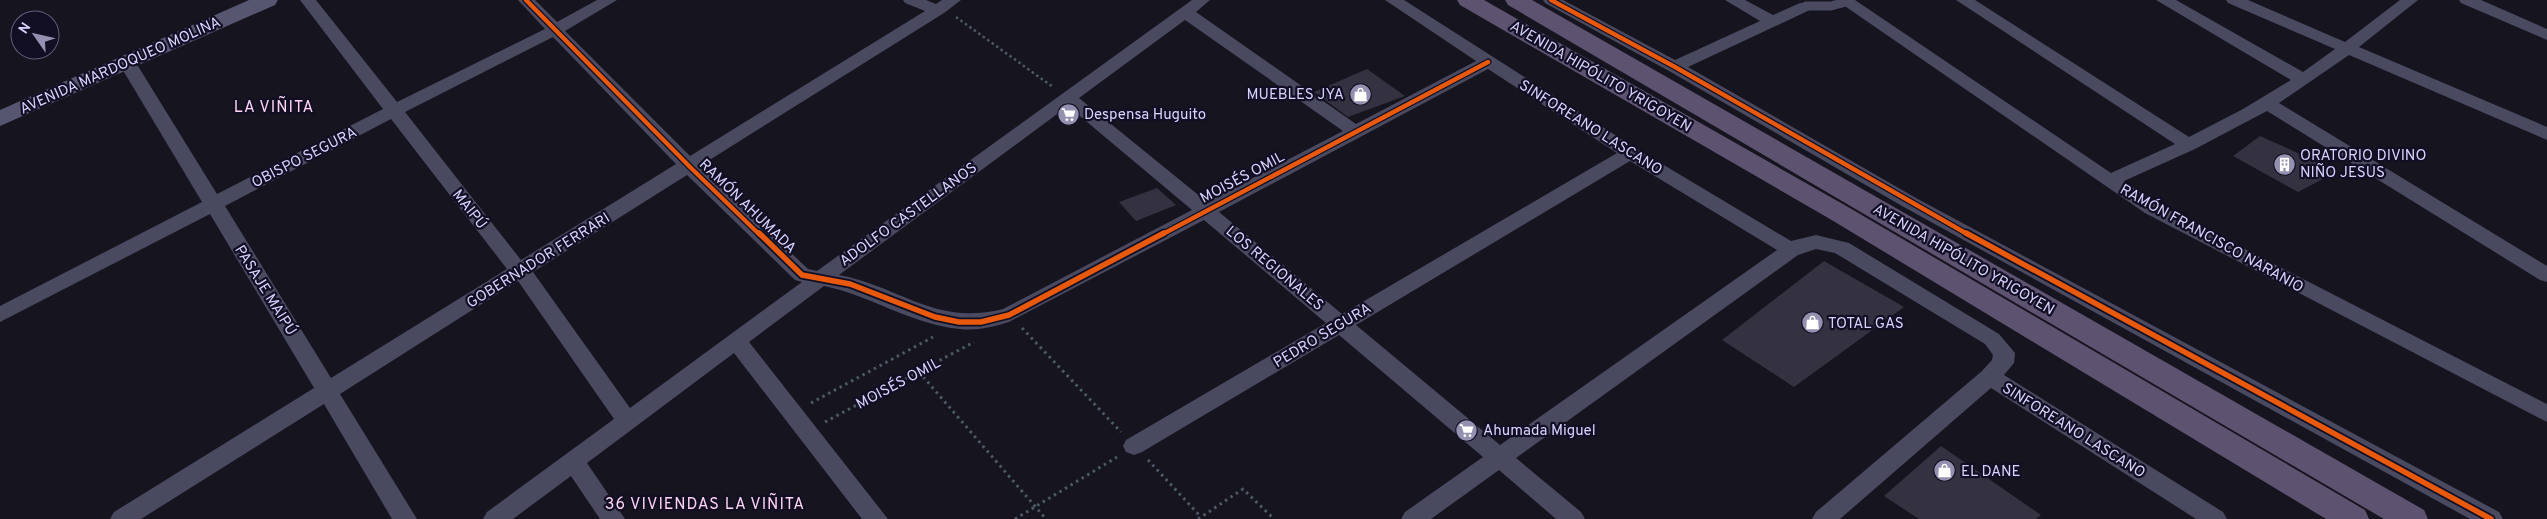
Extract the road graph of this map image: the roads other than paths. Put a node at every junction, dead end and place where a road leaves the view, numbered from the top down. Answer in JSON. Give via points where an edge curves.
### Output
{"nodes":[{"id":1,"x":267,"y":0,"type":"edge"},
{"id":2,"x":308,"y":0,"type":"edge"},
{"id":3,"x":526,"y":0,"type":"edge"},
{"id":4,"x":609,"y":0,"type":"edge"},
{"id":5,"x":911,"y":0,"type":"edge"},
{"id":6,"x":1202,"y":0,"type":"edge"},
{"id":7,"x":1392,"y":0,"type":"edge"},
{"id":8,"x":1468,"y":0,"type":"edge"},
{"id":9,"x":1516,"y":0,"type":"edge"},
{"id":10,"x":1550,"y":0,"type":"edge"},
{"id":11,"x":1733,"y":0,"type":"edge"},
{"id":12,"x":1964,"y":0,"type":"edge"},
{"id":13,"x":2164,"y":0,"type":"edge"},
{"id":14,"x":2234,"y":0,"type":"edge"},
{"id":15,"x":2410,"y":0,"type":"edge"},
{"id":16,"x":2467,"y":0,"type":"edge"},
{"id":17,"x":1845,"y":1,"type":"edge"},
{"id":18,"x":945,"y":5,"type":"edge"},
{"id":19,"x":1806,"y":6,"type":"joint"},
{"id":20,"x":1185,"y":12,"type":"junction"},
{"id":21,"x":1771,"y":21,"type":"junction"},
{"id":22,"x":555,"y":30,"type":"junction"},
{"id":23,"x":2547,"y":35,"type":"edge"},
{"id":24,"x":2348,"y":50,"type":"junction"},
{"id":25,"x":127,"y":62,"type":"junction"},
{"id":26,"x":1488,"y":62,"type":"junction"},
{"id":27,"x":1675,"y":67,"type":"junction"},
{"id":28,"x":2304,"y":80,"type":"junction"},
{"id":29,"x":1067,"y":97,"type":"junction"},
{"id":30,"x":2267,"y":103,"type":"junction"},
{"id":31,"x":393,"y":111,"type":"junction"},
{"id":32,"x":0,"y":119,"type":"edge"},
{"id":33,"x":1354,"y":131,"type":"junction"},
{"id":34,"x":2547,"y":134,"type":"edge"},
{"id":35,"x":2190,"y":145,"type":"junction"},
{"id":36,"x":1630,"y":153,"type":"junction"},
{"id":37,"x":690,"y":167,"type":"junction"},
{"id":38,"x":2109,"y":181,"type":"junction"},
{"id":39,"x":214,"y":205,"type":"junction"},
{"id":40,"x":1206,"y":210,"type":"junction"},
{"id":41,"x":1791,"y":250,"type":"junction"},
{"id":42,"x":519,"y":271,"type":"junction"},
{"id":43,"x":2547,"y":275,"type":"edge"},
{"id":44,"x":821,"y":278,"type":"junction"},
{"id":45,"x":1009,"y":314,"type":"joint"},
{"id":46,"x":0,"y":316,"type":"edge"},
{"id":47,"x":1341,"y":323,"type":"junction"},
{"id":48,"x":736,"y":341,"type":"junction"},
{"id":49,"x":1990,"y":377,"type":"junction"},
{"id":50,"x":328,"y":391,"type":"junction"},
{"id":51,"x":2547,"y":414,"type":"edge"},
{"id":52,"x":627,"y":421,"type":"junction"},
{"id":53,"x":1134,"y":446,"type":"road end"},
{"id":54,"x":1500,"y":458,"type":"junction"},
{"id":55,"x":573,"y":461,"type":"junction"},
{"id":56,"x":122,"y":519,"type":"edge"},
{"id":57,"x":405,"y":519,"type":"edge"},
{"id":58,"x":495,"y":519,"type":"edge"},
{"id":59,"x":613,"y":519,"type":"edge"},
{"id":60,"x":876,"y":519,"type":"edge"},
{"id":61,"x":1413,"y":519,"type":"edge"},
{"id":62,"x":1573,"y":519,"type":"edge"},
{"id":63,"x":1824,"y":519,"type":"edge"},
{"id":64,"x":2215,"y":519,"type":"edge"},
{"id":65,"x":2353,"y":519,"type":"edge"},
{"id":66,"x":2412,"y":519,"type":"edge"},
{"id":67,"x":2491,"y":519,"type":"edge"}],
"edges":[{"from":1,"to":25,"type":"street","name":"AVENIDA MARDOQUEO MOLINA"},
{"from":2,"to":31,"type":"street","name":"MAIPÚ"},
{"from":3,"to":22,"type":"street","name":"RAMÓN AHUMADA"},
{"from":4,"to":22,"type":"street","name":"OBISPO SEGURA"},
{"from":5,"to":18,"type":"street"},
{"from":6,"to":20,"type":"street","name":"ADOLFO CASTELLANOS"},
{"from":7,"to":26,"type":"street","name":"SINFOREANO LASCANO"},
{"from":8,"to":65,"type":"main road","name":"AVENIDA HIPÓLITO YRIGOYEN","via":[[1839,213]]},
{"from":9,"to":66,"type":"main road","name":"AVENIDA HIPÓLITO YRIGOYEN"},
{"from":10,"to":27,"type":"street"},
{"from":11,"to":21,"type":"street"},
{"from":12,"to":35,"type":"street"},
{"from":13,"to":28,"type":"street"},
{"from":14,"to":24,"type":"street"},
{"from":15,"to":24,"type":"street"},
{"from":16,"to":23,"type":"street"},
{"from":17,"to":19,"type":"lane","via":[[1831,6]]},
{"from":17,"to":38,"type":"street","name":"RAMÓN FRANCISCO NARANIO"},
{"from":18,"to":37,"type":"street","name":"GOBERNADOR FERRARI"},
{"from":19,"to":21,"type":"street"},
{"from":20,"to":29,"type":"street","name":"ADOLFO CASTELLANOS"},
{"from":20,"to":33,"type":"street"},
{"from":21,"to":27,"type":"street"},
{"from":22,"to":31,"type":"street","name":"OBISPO SEGURA"},
{"from":22,"to":37,"type":"street","name":"RAMÓN AHUMADA"},
{"from":24,"to":28,"type":"street"},
{"from":24,"to":34,"type":"street"},
{"from":25,"to":32,"type":"street","name":"AVENIDA MARDOQUEO MOLINA"},
{"from":25,"to":39,"type":"street","name":"PASAJE MAIPÚ"},
{"from":26,"to":33,"type":"street","name":"MOISÉS OMIL"},
{"from":26,"to":36,"type":"street","name":"SINFOREANO LASCANO"},
{"from":27,"to":67,"type":"street","via":[[1909,202]]},
{"from":28,"to":30,"type":"street"},
{"from":29,"to":40,"type":"street","name":"LOS REGIONALES"},
{"from":29,"to":44,"type":"street","name":"ADOLFO CASTELLANOS"},
{"from":30,"to":35,"type":"street"},
{"from":30,"to":43,"type":"street"},
{"from":31,"to":39,"type":"street","name":"OBISPO SEGURA"},
{"from":31,"to":42,"type":"street","name":"MAIPÚ"},
{"from":33,"to":40,"type":"street","name":"MOISÉS OMIL"},
{"from":35,"to":38,"type":"street"},
{"from":36,"to":41,"type":"street","name":"SINFOREANO LASCANO"},
{"from":36,"to":47,"type":"street","name":"PEDRO SEGURA"},
{"from":37,"to":42,"type":"street","name":"GOBERNADOR FERRARI"},
{"from":37,"to":44,"type":"street","name":"RAMÓN AHUMADA","via":[[802,275]]},
{"from":38,"to":51,"type":"street","name":"RAMÓN FRANCISCO NARANIO","via":[[2152,209]]},
{"from":39,"to":46,"type":"street","name":"OBISPO SEGURA"},
{"from":39,"to":50,"type":"street","name":"PASAJE MAIPÚ"},
{"from":40,"to":45,"type":"street","name":"MOISÉS OMIL"},
{"from":40,"to":47,"type":"street","name":"LOS REGIONALES"},
{"from":41,"to":49,"type":"street","name":"SINFOREANO LASCANO","via":[[1804,242],[1821,241],[1842,248],[1992,339],[2004,353],[2003,363]]},
{"from":41,"to":54,"type":"street","name":"SINFOREANO LASCANO"},
{"from":42,"to":50,"type":"street","name":"GOBERNADOR FERRARI"},
{"from":42,"to":52,"type":"street","name":"MAIPÚ","via":[[530,280]]},
{"from":44,"to":45,"type":"street","name":"RAMÓN AHUMADA","via":[[850,284],[935,317],[959,322],[981,322]]},
{"from":44,"to":48,"type":"street","name":"ADOLFO CASTELLANOS"},
{"from":47,"to":53,"type":"street","name":"PEDRO SEGURA"},
{"from":47,"to":54,"type":"street","name":"LOS REGIONALES"},
{"from":48,"to":52,"type":"street","name":"ADOLFO CASTELLANOS"},
{"from":48,"to":60,"type":"street"},
{"from":49,"to":63,"type":"street"},
{"from":49,"to":64,"type":"street","name":"SINFOREANO LASCANO"},
{"from":50,"to":56,"type":"street","name":"GOBERNADOR FERRARI"},
{"from":50,"to":57,"type":"street","name":"PASAJE MAIPÚ"},
{"from":52,"to":55,"type":"street","name":"ADOLFO CASTELLANOS"},
{"from":54,"to":61,"type":"street","name":"SINFOREANO LASCANO"},
{"from":54,"to":62,"type":"street","name":"LOS REGIONALES"},
{"from":55,"to":58,"type":"street","name":"ADOLFO CASTELLANOS"},
{"from":55,"to":59,"type":"street"}]}
